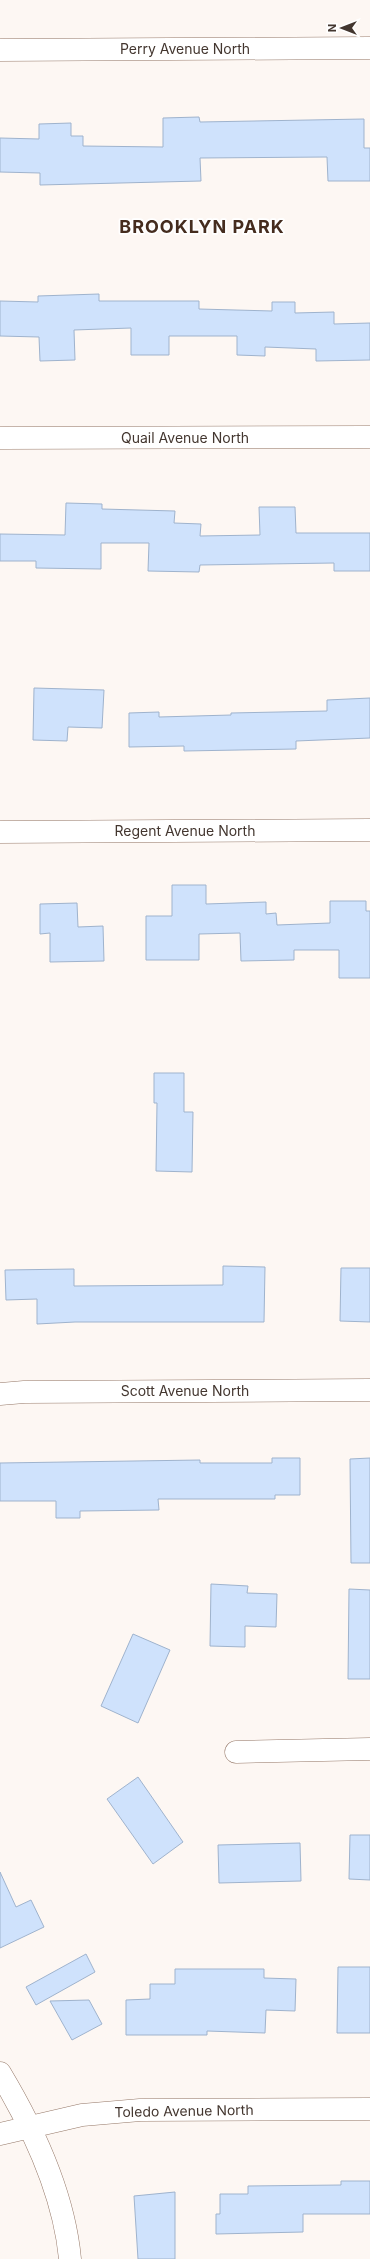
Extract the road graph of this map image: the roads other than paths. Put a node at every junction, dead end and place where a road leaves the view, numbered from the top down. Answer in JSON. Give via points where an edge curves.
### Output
{"nodes":[{"id":1,"x":370,"y":48,"type":"edge"},
{"id":2,"x":0,"y":50,"type":"edge"},
{"id":3,"x":370,"y":437,"type":"edge"},
{"id":4,"x":0,"y":438,"type":"edge"},
{"id":5,"x":370,"y":830,"type":"edge"},
{"id":6,"x":0,"y":832,"type":"edge"},
{"id":7,"x":370,"y":1390,"type":"edge"},
{"id":8,"x":0,"y":1394,"type":"edge"},
{"id":9,"x":370,"y":1749,"type":"edge"},
{"id":10,"x":236,"y":1752,"type":"dead end"},
{"id":11,"x":0,"y":2073,"type":"edge"},
{"id":12,"x":370,"y":2109,"type":"edge"},
{"id":13,"x":28,"y":2126,"type":"junction"},
{"id":14,"x":0,"y":2134,"type":"edge"},
{"id":15,"x":70,"y":2259,"type":"edge"}],
"edges":[{"from":1,"to":2,"type":"street","name":"Perry Avenue North"},
{"from":3,"to":4,"type":"street","name":"Quail Avenue North"},
{"from":5,"to":6,"type":"street","name":"Regent Avenue North"},
{"from":7,"to":8,"type":"street","name":"Scott Avenue North"},
{"from":9,"to":10,"type":"street"},
{"from":11,"to":13,"type":"street"},
{"from":12,"to":13,"type":"street","name":"Toledo Avenue North","via":[[140,2110],[82,2115]]},
{"from":13,"to":14,"type":"street","name":"Toledo Avenue North"},
{"from":13,"to":15,"type":"street","via":[[57,2197]]}]}
